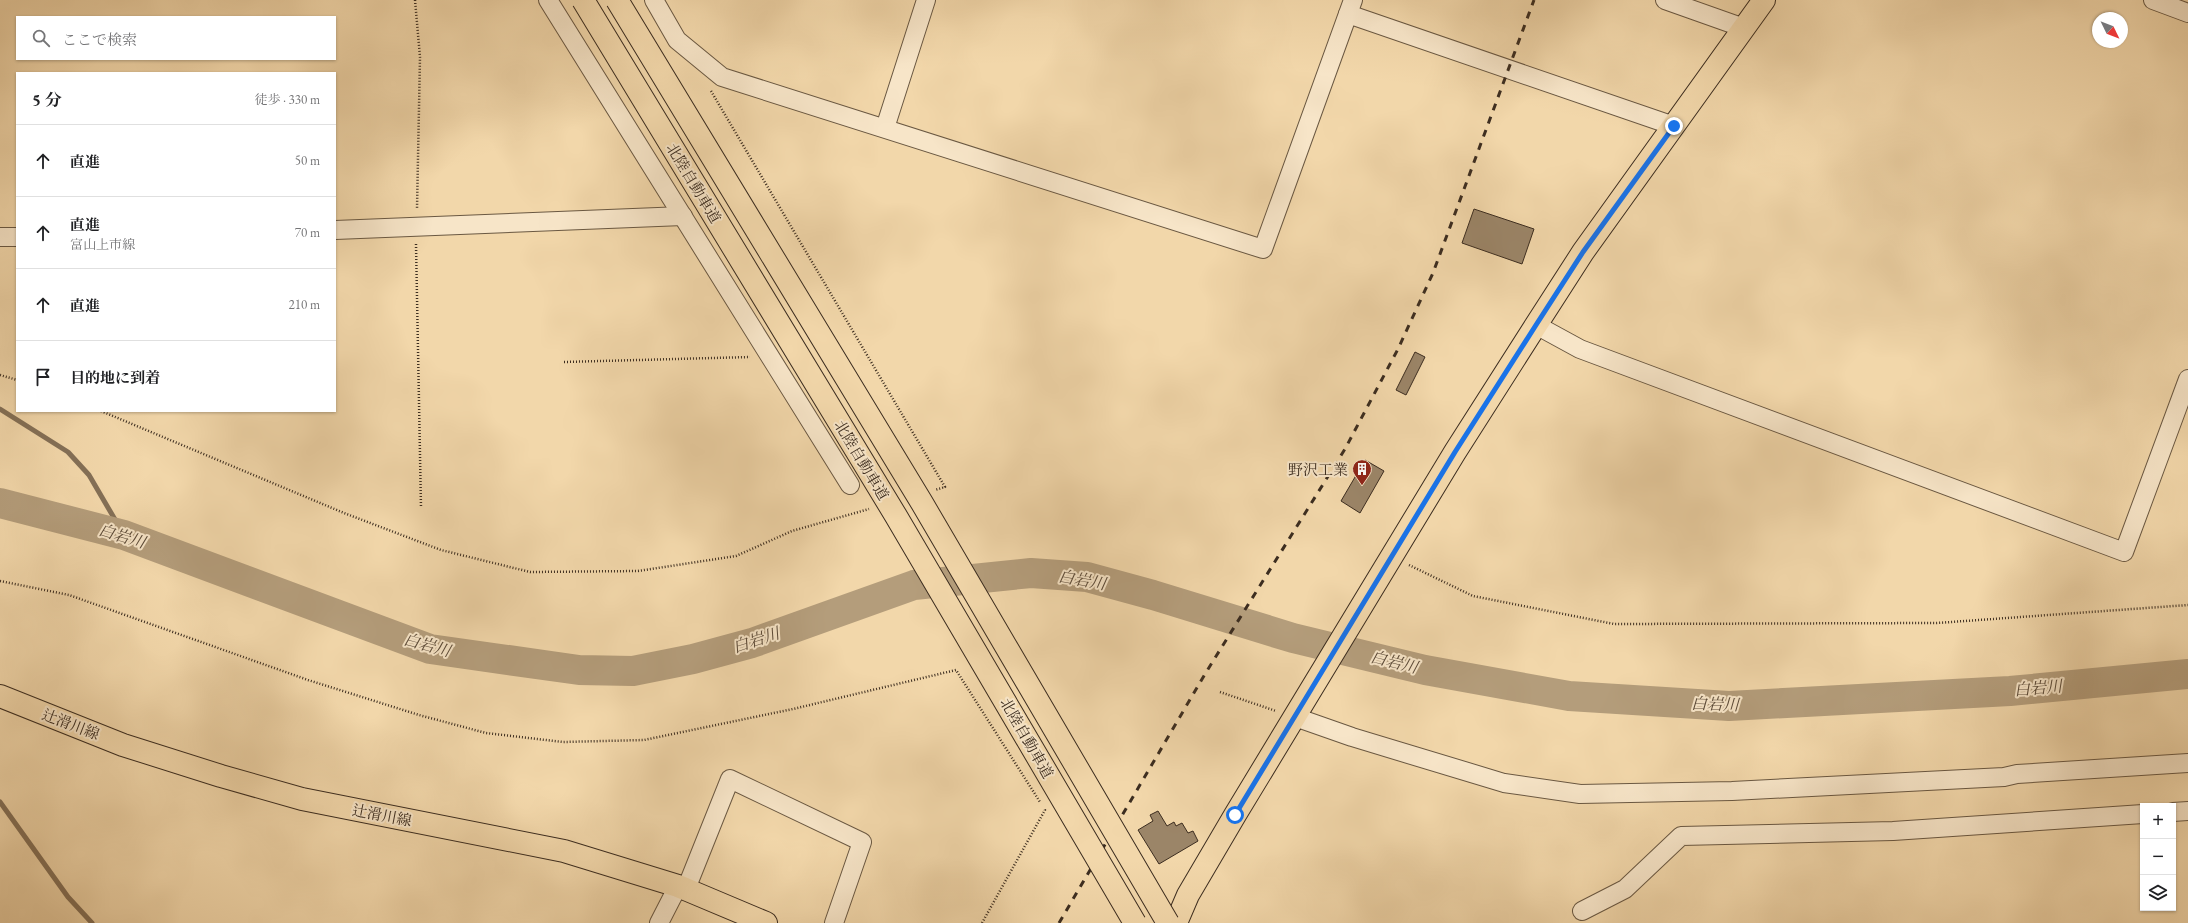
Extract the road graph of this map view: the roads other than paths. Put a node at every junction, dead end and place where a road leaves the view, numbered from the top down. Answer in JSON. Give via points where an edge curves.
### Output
{"nodes":[{"id":1,"x":548,"y":0,"type":"edge"},
{"id":2,"x":583,"y":0,"type":"edge"},
{"id":3,"x":618,"y":0,"type":"edge"},
{"id":4,"x":654,"y":0,"type":"edge"},
{"id":5,"x":926,"y":0,"type":"edge"},
{"id":6,"x":1665,"y":0,"type":"edge"},
{"id":7,"x":1764,"y":0,"type":"edge"},
{"id":8,"x":2153,"y":0,"type":"edge"},
{"id":9,"x":1351,"y":7,"type":"edge"},
{"id":10,"x":2188,"y":13,"type":"edge"},
{"id":11,"x":1744,"y":28,"type":"junction"},
{"id":12,"x":1674,"y":126,"type":"junction"},
{"id":13,"x":885,"y":128,"type":"junction"},
{"id":14,"x":683,"y":216,"type":"junction"},
{"id":15,"x":336,"y":230,"type":"edge"},
{"id":16,"x":16,"y":237,"type":"edge"},
{"id":17,"x":0,"y":238,"type":"edge"},
{"id":18,"x":1536,"y":325,"type":"junction"},
{"id":19,"x":2188,"y":379,"type":"edge"},
{"id":20,"x":850,"y":485,"type":"dead end"},
{"id":21,"x":0,"y":696,"type":"edge"},
{"id":22,"x":1295,"y":717,"type":"junction"},
{"id":23,"x":2188,"y":763,"type":"edge"},
{"id":24,"x":2188,"y":811,"type":"edge"},
{"id":25,"x":2176,"y":812,"type":"edge"},
{"id":26,"x":2140,"y":814,"type":"edge"},
{"id":27,"x":682,"y":888,"type":"junction"},
{"id":28,"x":1582,"y":911,"type":"dead end"},
{"id":29,"x":659,"y":923,"type":"edge"},
{"id":30,"x":766,"y":923,"type":"edge"},
{"id":31,"x":834,"y":923,"type":"edge"},
{"id":32,"x":1135,"y":923,"type":"edge"},
{"id":33,"x":1168,"y":923,"type":"edge"},
{"id":34,"x":1176,"y":923,"type":"edge"}],
"edges":[{"from":1,"to":14,"type":"street"},
{"from":2,"to":32,"type":"main road","name":"北陸自動車道","bridge":true,"via":[[896,516]]},
{"from":3,"to":33,"type":"main road","name":"北陸自動車道","bridge":true,"via":[[922,503]]},
{"from":4,"to":13,"type":"street","via":[[678,40],[722,76]]},
{"from":5,"to":13,"type":"street"},
{"from":6,"to":11,"type":"street"},
{"from":7,"to":11,"type":"main road"},
{"from":8,"to":10,"type":"street"},
{"from":9,"to":12,"type":"street"},
{"from":9,"to":13,"type":"street","via":[[1263,249]]},
{"from":11,"to":12,"type":"main road"},
{"from":12,"to":18,"type":"main road","via":[[1583,252]]},
{"from":14,"to":15,"type":"street"},
{"from":14,"to":20,"type":"street"},
{"from":16,"to":17,"type":"street"},
{"from":18,"to":19,"type":"street","via":[[1580,349],[2124,552]]},
{"from":18,"to":22,"type":"main road","via":[[1455,452]]},
{"from":21,"to":27,"type":"main road","name":"辻滑川線","via":[[123,745],[302,799],[564,850]]},
{"from":22,"to":23,"type":"street","via":[[1352,738],[1504,783],[1580,794],[1732,792]]},
{"from":22,"to":34,"type":"main road","via":[[1188,895]]},
{"from":24,"to":25,"type":"street"},
{"from":26,"to":28,"type":"street","via":[[1893,831],[1682,836],[1625,889]]},
{"from":27,"to":29,"type":"street"},
{"from":27,"to":30,"type":"main road","name":"辻滑川線"},
{"from":27,"to":31,"type":"street","via":[[730,779],[862,842]]}]}
